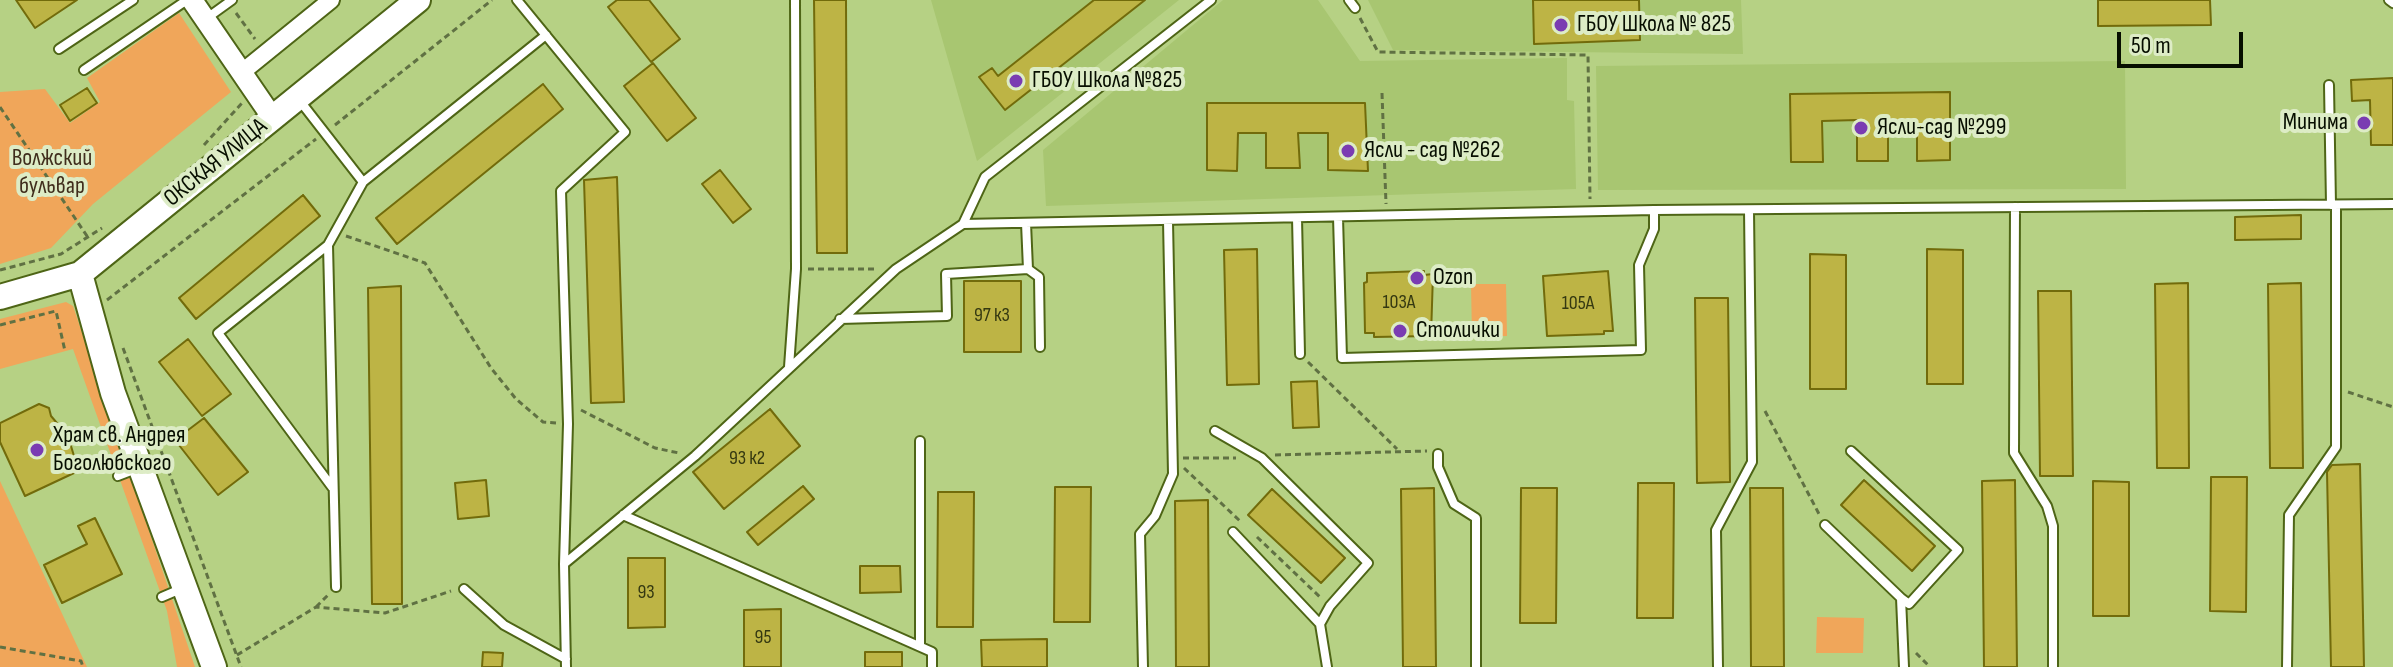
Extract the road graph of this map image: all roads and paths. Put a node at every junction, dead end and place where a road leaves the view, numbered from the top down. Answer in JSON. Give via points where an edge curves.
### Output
{"nodes":[{"id":1,"x":133,"y":0,"type":"edge"},
{"id":2,"x":189,"y":0,"type":"edge"},
{"id":3,"x":331,"y":0,"type":"edge"},
{"id":4,"x":418,"y":0,"type":"edge"},
{"id":5,"x":492,"y":0,"type":"edge"},
{"id":6,"x":517,"y":0,"type":"edge"},
{"id":7,"x":795,"y":0,"type":"edge"},
{"id":8,"x":1211,"y":0,"type":"edge"},
{"id":9,"x":231,"y":1,"type":"edge"},
{"id":10,"x":1352,"y":4,"type":"edge"},
{"id":11,"x":205,"y":20,"type":"junction"},
{"id":12,"x":546,"y":35,"type":"junction"},
{"id":13,"x":59,"y":49,"type":"dead end"},
{"id":14,"x":265,"y":53,"type":"junction"},
{"id":15,"x":84,"y":70,"type":"dead end"},
{"id":16,"x":241,"y":73,"type":"junction"},
{"id":17,"x":2329,"y":85,"type":"dead end"},
{"id":18,"x":1382,"y":93,"type":"dead end"},
{"id":19,"x":297,"y":97,"type":"junction"},
{"id":20,"x":242,"y":104,"type":"dead end"},
{"id":21,"x":0,"y":107,"type":"edge"},
{"id":22,"x":272,"y":117,"type":"junction"},
{"id":23,"x":325,"y":133,"type":"junction"},
{"id":24,"x":204,"y":145,"type":"dead end"},
{"id":25,"x":363,"y":182,"type":"junction"},
{"id":26,"x":2393,"y":204,"type":"edge"},
{"id":27,"x":2333,"y":205,"type":"junction"},
{"id":28,"x":2015,"y":207,"type":"junction"},
{"id":29,"x":1654,"y":210,"type":"junction"},
{"id":30,"x":1749,"y":210,"type":"junction"},
{"id":31,"x":1590,"y":211,"type":"junction"},
{"id":32,"x":1386,"y":216,"type":"junction"},
{"id":33,"x":1338,"y":217,"type":"junction"},
{"id":34,"x":1297,"y":218,"type":"junction"},
{"id":35,"x":1168,"y":221,"type":"junction"},
{"id":36,"x":1026,"y":223,"type":"junction"},
{"id":37,"x":107,"y":224,"type":"dead end"},
{"id":38,"x":963,"y":224,"type":"junction"},
{"id":39,"x":335,"y":232,"type":"junction"},
{"id":40,"x":88,"y":237,"type":"junction"},
{"id":41,"x":328,"y":245,"type":"junction"},
{"id":42,"x":796,"y":269,"type":"junction"},
{"id":43,"x":896,"y":269,"type":"junction"},
{"id":44,"x":1028,"y":269,"type":"junction"},
{"id":45,"x":0,"y":270,"type":"edge"},
{"id":46,"x":80,"y":274,"type":"junction"},
{"id":47,"x":0,"y":297,"type":"edge"},
{"id":48,"x":106,"y":301,"type":"dead end"},
{"id":49,"x":839,"y":319,"type":"junction"},
{"id":50,"x":0,"y":325,"type":"edge"},
{"id":51,"x":122,"y":345,"type":"dead end"},
{"id":52,"x":1040,"y":347,"type":"dead end"},
{"id":53,"x":65,"y":351,"type":"dead end"},
{"id":54,"x":1300,"y":354,"type":"joint"},
{"id":55,"x":789,"y":367,"type":"junction"},
{"id":56,"x":2336,"y":389,"type":"junction"},
{"id":57,"x":567,"y":398,"type":"junction"},
{"id":58,"x":1751,"y":402,"type":"junction"},
{"id":59,"x":2393,"y":407,"type":"edge"},
{"id":60,"x":568,"y":424,"type":"junction"},
{"id":61,"x":1215,"y":431,"type":"dead end"},
{"id":62,"x":920,"y":441,"type":"dead end"},
{"id":63,"x":1397,"y":449,"type":"junction"},
{"id":64,"x":1851,"y":451,"type":"dead end"},
{"id":65,"x":1438,"y":454,"type":"joint"},
{"id":66,"x":695,"y":456,"type":"junction"},
{"id":67,"x":1173,"y":458,"type":"junction"},
{"id":68,"x":1262,"y":458,"type":"junction"},
{"id":69,"x":332,"y":487,"type":"junction"},
{"id":70,"x":623,"y":515,"type":"junction"},
{"id":71,"x":1825,"y":525,"type":"joint"},
{"id":72,"x":1233,"y":532,"type":"dead end"},
{"id":73,"x":564,"y":564,"type":"junction"},
{"id":74,"x":336,"y":587,"type":"dead end"},
{"id":75,"x":185,"y":588,"type":"junction"},
{"id":76,"x":464,"y":589,"type":"joint"},
{"id":77,"x":162,"y":597,"type":"dead end"},
{"id":78,"x":1901,"y":598,"type":"junction"},
{"id":79,"x":1320,"y":624,"type":"junction"},
{"id":80,"x":920,"y":646,"type":"junction"},
{"id":81,"x":0,"y":647,"type":"edge"},
{"id":82,"x":237,"y":655,"type":"junction"},
{"id":83,"x":209,"y":662,"type":"edge"},
{"id":84,"x":566,"y":663,"type":"edge"},
{"id":85,"x":83,"y":667,"type":"edge"},
{"id":86,"x":241,"y":667,"type":"edge"},
{"id":87,"x":932,"y":667,"type":"edge"},
{"id":88,"x":1143,"y":667,"type":"edge"},
{"id":89,"x":1327,"y":667,"type":"edge"},
{"id":90,"x":1476,"y":667,"type":"edge"},
{"id":91,"x":1718,"y":667,"type":"edge"},
{"id":92,"x":1904,"y":667,"type":"edge"},
{"id":93,"x":2053,"y":667,"type":"edge"},
{"id":94,"x":2287,"y":667,"type":"edge"}],
"edges":[{"from":1,"to":13,"type":"lane"},
{"from":2,"to":11,"type":"street"},
{"from":2,"to":15,"type":"lane"},
{"from":3,"to":14,"type":"street"},
{"from":4,"to":19,"type":"main road","name":"ОКСКАЯ УЛИЦА"},
{"from":5,"to":23,"type":"path"},
{"from":6,"to":12,"type":"lane"},
{"from":7,"to":42,"type":"lane"},
{"from":8,"to":38,"type":"lane","via":[[985,177]]},
{"from":9,"to":11,"type":"lane"},
{"from":9,"to":14,"type":"path"},
{"from":10,"to":31,"type":"path","via":[[1378,52],[1588,55]]},
{"from":11,"to":16,"type":"street"},
{"from":12,"to":25,"type":"lane"},
{"from":12,"to":57,"type":"lane","via":[[625,132],[561,191]]},
{"from":14,"to":16,"type":"street"},
{"from":16,"to":22,"type":"street"},
{"from":17,"to":27,"type":"lane"},
{"from":18,"to":32,"type":"path"},
{"from":19,"to":22,"type":"main road","name":"ОКСКАЯ УЛИЦА"},
{"from":19,"to":23,"type":"lane"},
{"from":20,"to":24,"type":"path"},
{"from":21,"to":40,"type":"path"},
{"from":22,"to":46,"type":"main road","name":"ОКСКАЯ УЛИЦА"},
{"from":23,"to":25,"type":"lane"},
{"from":23,"to":48,"type":"path"},
{"from":25,"to":39,"type":"lane"},
{"from":26,"to":27,"type":"lane"},
{"from":27,"to":28,"type":"lane"},
{"from":27,"to":56,"type":"lane"},
{"from":28,"to":30,"type":"lane"},
{"from":28,"to":93,"type":"lane","via":[[2014,453],[2047,506],[2053,526]]},
{"from":29,"to":30,"type":"lane"},
{"from":29,"to":31,"type":"lane"},
{"from":29,"to":33,"type":"lane","via":[[1654,229],[1639,265],[1641,350],[1342,358]]},
{"from":30,"to":58,"type":"lane"},
{"from":31,"to":32,"type":"lane"},
{"from":32,"to":33,"type":"lane"},
{"from":33,"to":34,"type":"lane"},
{"from":34,"to":35,"type":"lane"},
{"from":34,"to":54,"type":"lane"},
{"from":35,"to":36,"type":"lane"},
{"from":35,"to":67,"type":"lane"},
{"from":36,"to":38,"type":"lane"},
{"from":36,"to":44,"type":"lane"},
{"from":37,"to":40,"type":"path"},
{"from":38,"to":43,"type":"lane"},
{"from":39,"to":41,"type":"lane"},
{"from":39,"to":60,"type":"path","via":[[425,263],[516,399],[543,422]]},
{"from":40,"to":45,"type":"path","via":[[61,254]]},
{"from":41,"to":69,"type":"lane"},
{"from":41,"to":69,"type":"lane","via":[[218,333]]},
{"from":42,"to":43,"type":"path"},
{"from":42,"to":55,"type":"lane"},
{"from":43,"to":49,"type":"lane"},
{"from":44,"to":49,"type":"lane","via":[[946,274],[947,316]]},
{"from":44,"to":52,"type":"lane","via":[[1039,277]]},
{"from":46,"to":47,"type":"main road","name":"ОКСКАЯ УЛИЦА"},
{"from":46,"to":75,"type":"main road","via":[[130,472]]},
{"from":49,"to":55,"type":"lane"},
{"from":50,"to":53,"type":"path","via":[[56,311]]},
{"from":51,"to":82,"type":"path"},
{"from":54,"to":63,"type":"path"},
{"from":55,"to":66,"type":"lane"},
{"from":56,"to":59,"type":"path"},
{"from":56,"to":94,"type":"lane","via":[[2336,447],[2289,515]]},
{"from":57,"to":60,"type":"lane"},
{"from":57,"to":66,"type":"path","via":[[589,417],[655,448]]},
{"from":58,"to":71,"type":"path","via":[[1764,409]]},
{"from":58,"to":91,"type":"lane","via":[[1752,462],[1716,530]]},
{"from":60,"to":73,"type":"lane"},
{"from":61,"to":68,"type":"lane"},
{"from":62,"to":80,"type":"lane"},
{"from":63,"to":65,"type":"path"},
{"from":63,"to":68,"type":"path"},
{"from":64,"to":78,"type":"lane","via":[[1958,550],[1909,604]]},
{"from":65,"to":90,"type":"lane","via":[[1454,504],[1476,518]]},
{"from":66,"to":70,"type":"lane"},
{"from":67,"to":68,"type":"path"},
{"from":67,"to":88,"type":"lane","via":[[1173,474],[1155,516],[1140,534]]},
{"from":68,"to":79,"type":"lane","via":[[1368,563]]},
{"from":69,"to":74,"type":"lane"},
{"from":70,"to":73,"type":"lane"},
{"from":70,"to":80,"type":"lane"},
{"from":71,"to":78,"type":"lane"},
{"from":72,"to":79,"type":"lane"},
{"from":73,"to":84,"type":"lane"},
{"from":75,"to":77,"type":"lane"},
{"from":75,"to":83,"type":"main road"},
{"from":76,"to":82,"type":"path","via":[[385,613],[316,607]]},
{"from":76,"to":84,"type":"lane","via":[[504,625]]},
{"from":78,"to":92,"type":"lane"},
{"from":79,"to":89,"type":"lane"},
{"from":80,"to":87,"type":"lane","via":[[932,652]]},
{"from":81,"to":85,"type":"path","via":[[81,661]]},
{"from":82,"to":86,"type":"path"}]}
